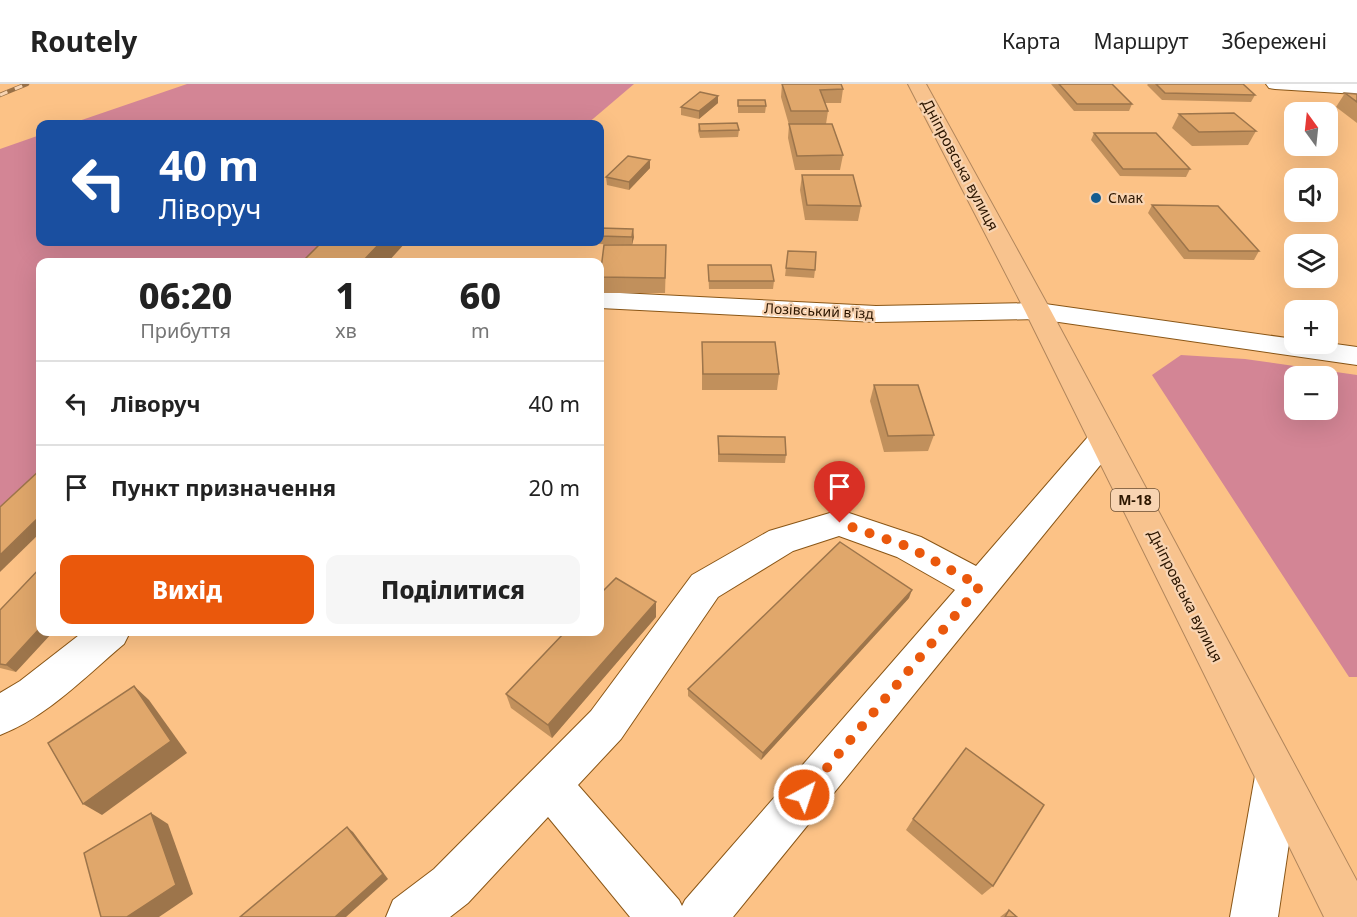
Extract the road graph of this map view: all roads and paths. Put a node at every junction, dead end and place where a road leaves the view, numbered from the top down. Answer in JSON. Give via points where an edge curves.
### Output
{"nodes":[{"id":1,"x":917,"y":84,"type":"edge"},
{"id":2,"x":1275,"y":84,"type":"edge"},
{"id":3,"x":1357,"y":89,"type":"edge"},
{"id":4,"x":604,"y":300,"type":"edge"},
{"id":5,"x":1038,"y":311,"type":"junction"},
{"id":6,"x":1357,"y":356,"type":"edge"},
{"id":7,"x":1104,"y":439,"type":"junction"},
{"id":8,"x":980,"y":586,"type":"junction"},
{"id":9,"x":106,"y":636,"type":"edge"},
{"id":10,"x":0,"y":716,"type":"edge"},
{"id":11,"x":1277,"y":776,"type":"junction"},
{"id":12,"x":549,"y":785,"type":"junction"},
{"id":13,"x":410,"y":917,"type":"edge"},
{"id":14,"x":662,"y":917,"type":"edge"},
{"id":15,"x":702,"y":917,"type":"edge"},
{"id":16,"x":1254,"y":917,"type":"edge"},
{"id":17,"x":1350,"y":917,"type":"edge"}],
"edges":[{"from":1,"to":5,"type":"highway","name":"Дніпровська вулиця","number":"М-18"},
{"from":2,"to":3,"type":"street"},
{"from":4,"to":5,"type":"street","name":"Лозівський в'їзд","via":[[876,314]]},
{"from":5,"to":6,"type":"street","name":"Лозівський в'їзд"},
{"from":5,"to":7,"type":"highway","name":"Дніпровська вулиця","number":"М-18"},
{"from":7,"to":8,"type":"street"},
{"from":7,"to":11,"type":"highway","name":"Дніпровська вулиця","number":"М-18"},
{"from":8,"to":12,"type":"street","via":[[909,547],[840,523],[782,541],[705,586],[606,725]]},
{"from":8,"to":15,"type":"street"},
{"from":9,"to":10,"type":"street"},
{"from":11,"to":16,"type":"street"},
{"from":11,"to":17,"type":"highway","name":"Дніпровська вулиця","number":"М-18"},
{"from":12,"to":13,"type":"street","via":[[451,886]]},
{"from":12,"to":14,"type":"street"}]}
